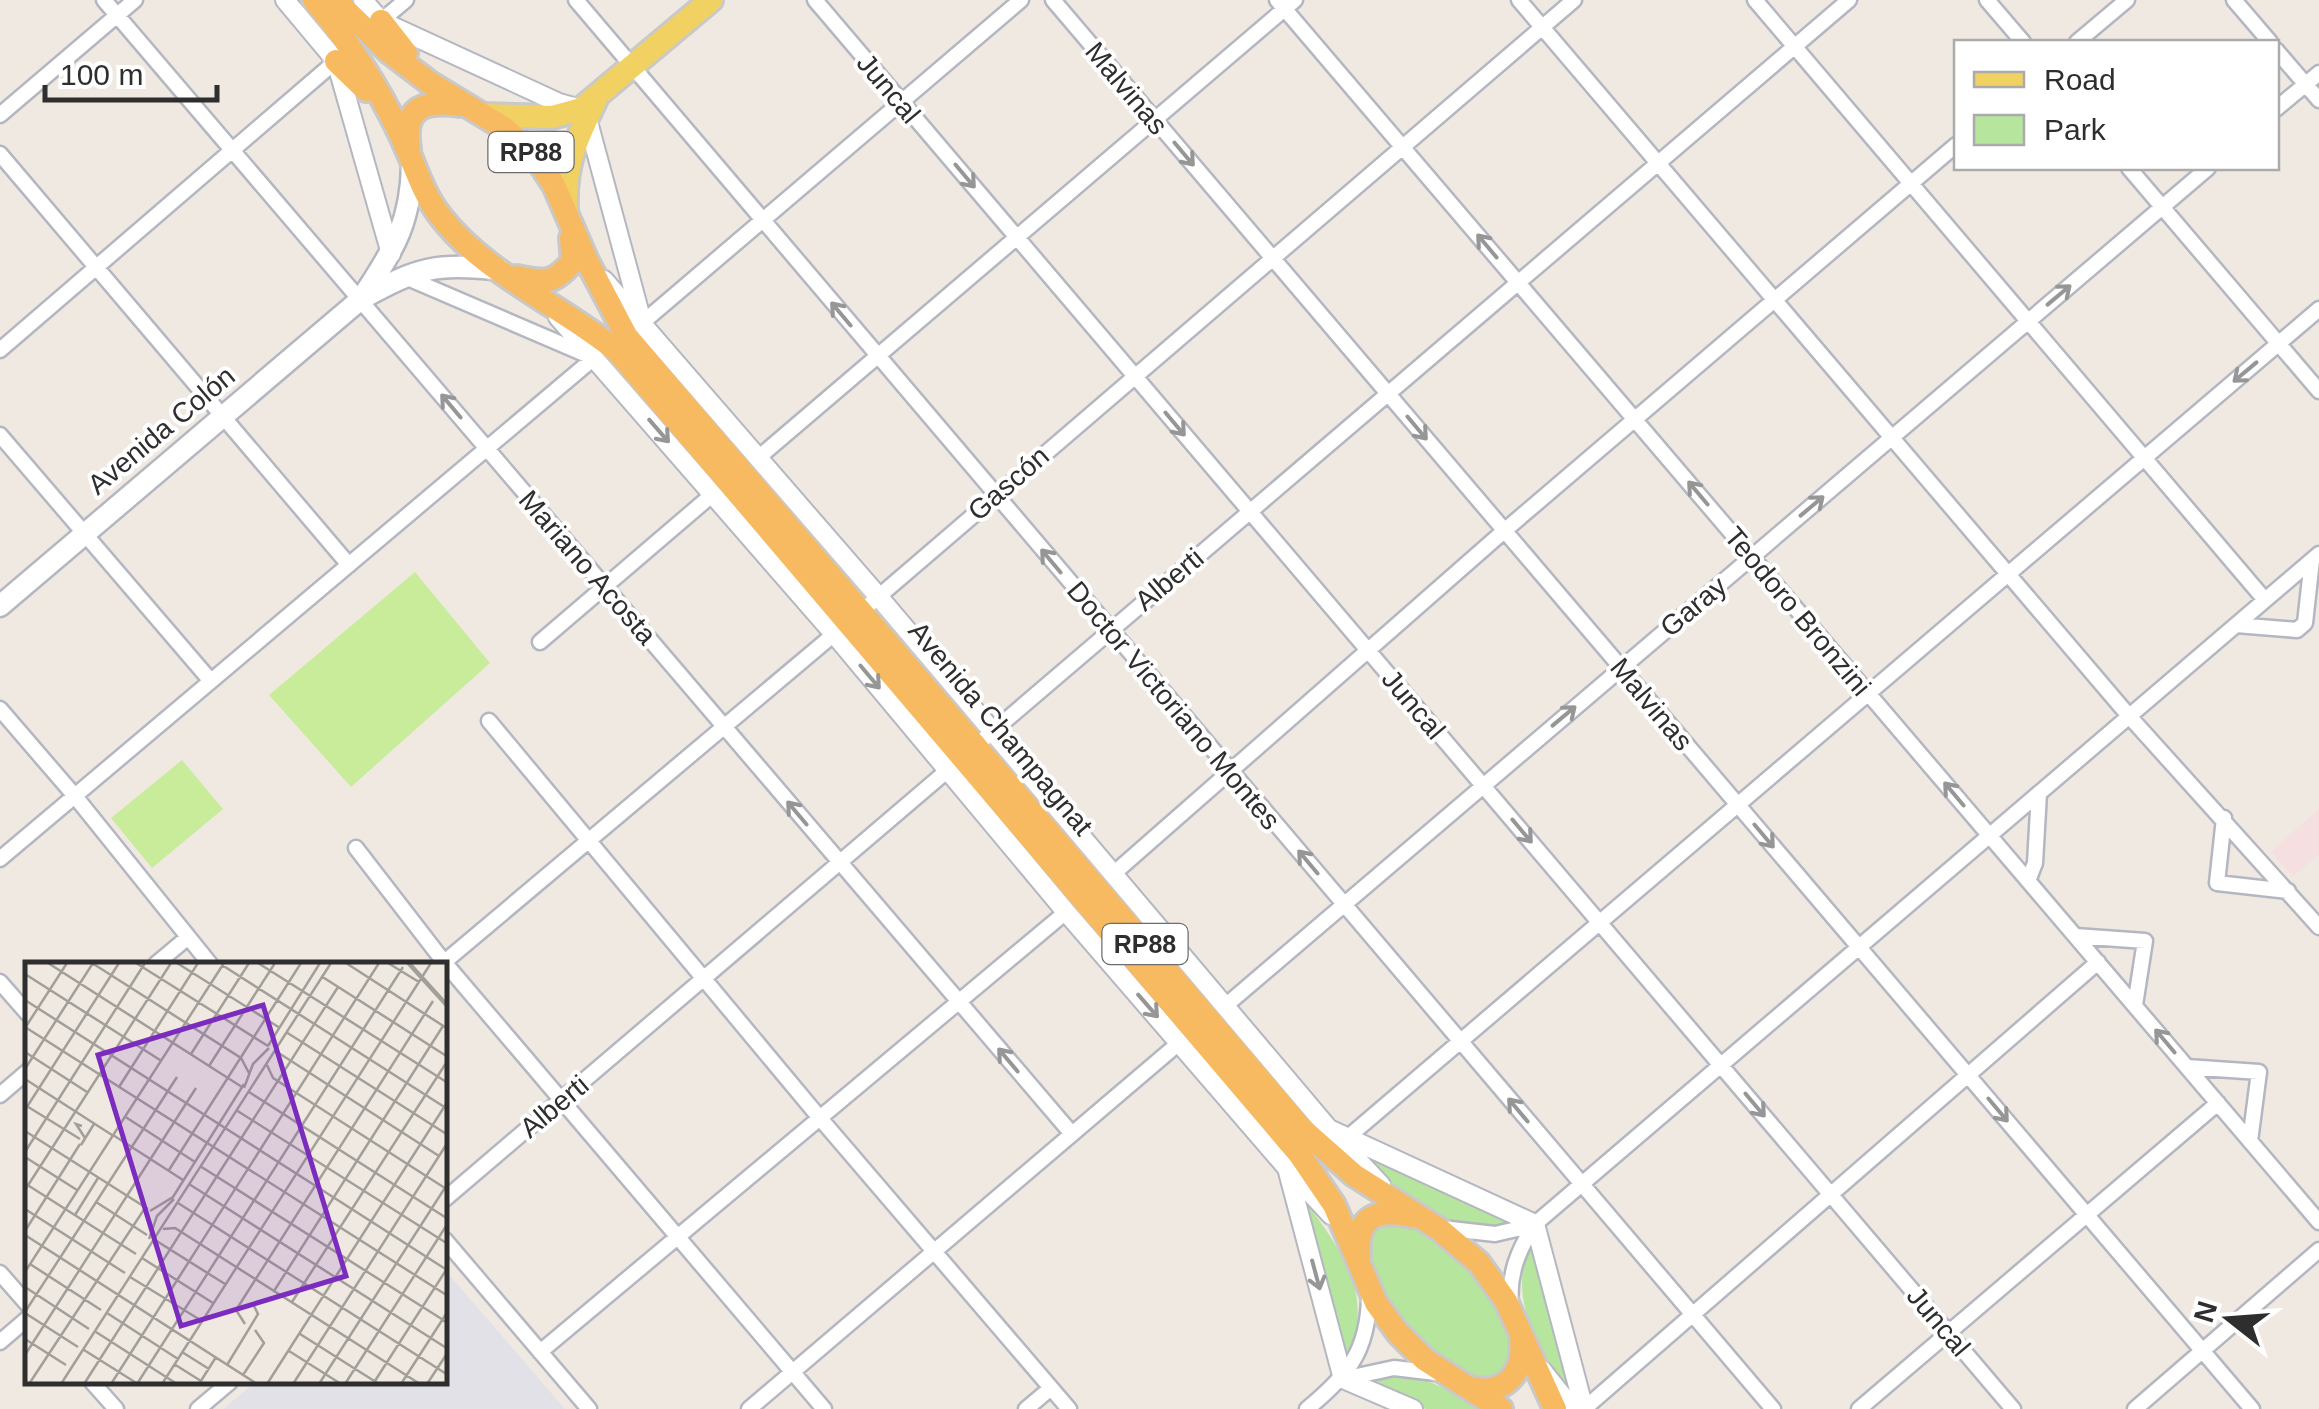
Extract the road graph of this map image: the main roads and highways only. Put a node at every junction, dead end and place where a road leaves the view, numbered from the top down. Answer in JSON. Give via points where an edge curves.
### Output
{"nodes":[{"id":1,"x":314,"y":0,"type":"edge"},
{"id":2,"x":334,"y":0,"type":"edge"},
{"id":3,"x":711,"y":0,"type":"edge"},
{"id":4,"x":381,"y":21,"type":"road end"},
{"id":5,"x":336,"y":61,"type":"road end"},
{"id":6,"x":430,"y":83,"type":"junction"},
{"id":7,"x":383,"y":105,"type":"junction"},
{"id":8,"x":589,"y":108,"type":"junction"},
{"id":9,"x":477,"y":110,"type":"junction"},
{"id":10,"x":411,"y":160,"type":"junction"},
{"id":11,"x":568,"y":215,"type":"junction"},
{"id":12,"x":505,"y":273,"type":"junction"},
{"id":13,"x":361,"y":299,"type":"junction"},
{"id":14,"x":0,"y":606,"type":"edge"},
{"id":15,"x":856,"y":616,"type":"junction"},
{"id":16,"x":970,"y":751,"type":"junction"},
{"id":17,"x":1427,"y":1223,"type":"junction"},
{"id":18,"x":1365,"y":1276,"type":"junction"},
{"id":19,"x":1516,"y":1322,"type":"junction"},
{"id":20,"x":1480,"y":1396,"type":"edge"},
{"id":21,"x":1555,"y":1409,"type":"edge"}],
"edges":[{"from":1,"to":7,"type":"highway","name":"Avenida Champagnat","number":"RP88"},
{"from":2,"to":6,"type":"highway","name":"Avenida Champagnat","number":"RP88"},
{"from":3,"to":8,"type":"main road","name":"Avenida Colón"},
{"from":4,"to":6,"type":"highway"},
{"from":5,"to":7,"type":"highway"},
{"from":6,"to":9,"type":"highway","name":"Avenida Champagnat","number":"RP88"},
{"from":7,"to":10,"type":"highway","name":"Avenida Champagnat","number":"RP88"},
{"from":8,"to":9,"type":"main road","name":"Avenida Colón","via":[[552,117]]},
{"from":8,"to":11,"type":"main road","name":"Avenida Colón","via":[[567,166]]},
{"from":9,"to":10,"type":"highway","name":"Avenida Colón","number":"RP88","via":[[434,103],[418,108],[409,124]]},
{"from":9,"to":11,"type":"highway","name":"Avenida Champagnat","number":"RP88","via":[[535,156]]},
{"from":10,"to":12,"type":"highway","name":"Avenida Champagnat","number":"RP88","via":[[442,219]]},
{"from":10,"to":13,"type":"main road","name":"Avenida Colón","via":[[406,222]]},
{"from":11,"to":12,"type":"highway","name":"Avenida Colón","via":[[573,261],[561,276],[542,282]]},
{"from":11,"to":15,"type":"highway","name":"Avenida Champagnat","number":"RP88","via":[[627,337]]},
{"from":12,"to":13,"type":"main road","name":"Avenida Colón","via":[[457,264],[429,267]]},
{"from":12,"to":15,"type":"highway","name":"Avenida Champagnat","number":"RP88","via":[[617,351]]},
{"from":13,"to":14,"type":"main road","name":"Avenida Colón"},
{"from":15,"to":16,"type":"highway","name":"Avenida Champagnat","number":"RP88"},
{"from":16,"to":17,"type":"highway","name":"Avenida Champagnat","number":"RP88","via":[[1302,1130],[1354,1175]]},
{"from":16,"to":18,"type":"highway","name":"Avenida Champagnat","number":"RP88","via":[[1300,1155],[1334,1205]]},
{"from":17,"to":18,"type":"highway","via":[[1390,1212],[1373,1216],[1359,1239]]},
{"from":17,"to":19,"type":"highway","name":"Avenida Champagnat","number":"RP88","via":[[1479,1264]]},
{"from":18,"to":20,"type":"highway","name":"Avenida Champagnat","number":"RP88","via":[[1382,1312],[1410,1346]]},
{"from":19,"to":20,"type":"highway","via":[[1518,1371]]},
{"from":19,"to":21,"type":"highway","name":"Avenida Champagnat","number":"RP88"}]}
